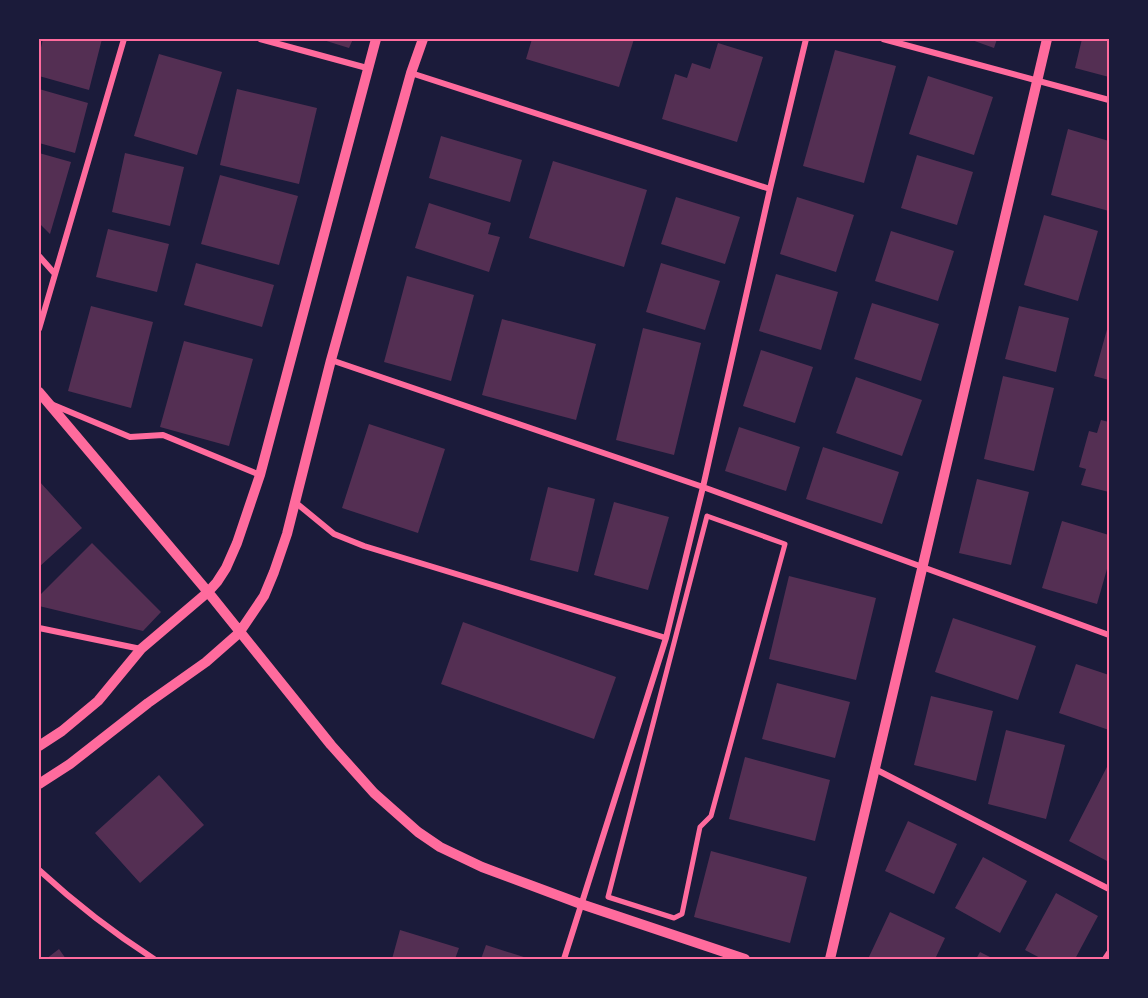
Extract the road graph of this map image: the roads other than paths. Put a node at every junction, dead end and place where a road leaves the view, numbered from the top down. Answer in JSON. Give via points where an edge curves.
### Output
{"nodes":[{"id":1,"x":124,"y":39,"type":"edge"},
{"id":2,"x":260,"y":39,"type":"edge"},
{"id":3,"x":376,"y":39,"type":"edge"},
{"id":4,"x":423,"y":39,"type":"edge"},
{"id":5,"x":806,"y":39,"type":"edge"},
{"id":6,"x":883,"y":39,"type":"edge"},
{"id":7,"x":1047,"y":39,"type":"edge"},
{"id":8,"x":367,"y":68,"type":"junction"},
{"id":9,"x":411,"y":73,"type":"junction"},
{"id":10,"x":1037,"y":80,"type":"junction"},
{"id":11,"x":1109,"y":100,"type":"edge"},
{"id":12,"x":770,"y":189,"type":"junction"},
{"id":13,"x":39,"y":256,"type":"edge"},
{"id":14,"x":55,"y":274,"type":"junction"},
{"id":15,"x":39,"y":329,"type":"edge"},
{"id":16,"x":331,"y":360,"type":"junction"},
{"id":17,"x":39,"y":392,"type":"edge"},
{"id":18,"x":48,"y":403,"type":"junction"},
{"id":19,"x":260,"y":475,"type":"junction"},
{"id":20,"x":703,"y":487,"type":"junction"},
{"id":21,"x":295,"y":501,"type":"junction"},
{"id":22,"x":706,"y":516,"type":"joint"},
{"id":23,"x":922,"y":567,"type":"junction"},
{"id":24,"x":208,"y":592,"type":"junction"},
{"id":25,"x":39,"y":628,"type":"edge"},
{"id":26,"x":239,"y":633,"type":"junction"},
{"id":27,"x":1109,"y":635,"type":"edge"},
{"id":28,"x":666,"y":638,"type":"junction"},
{"id":29,"x":141,"y":649,"type":"junction"},
{"id":30,"x":39,"y":746,"type":"edge"},
{"id":31,"x":875,"y":769,"type":"junction"},
{"id":32,"x":39,"y":784,"type":"edge"},
{"id":33,"x":39,"y":870,"type":"edge"},
{"id":34,"x":1109,"y":889,"type":"edge"},
{"id":35,"x":581,"y":904,"type":"junction"},
{"id":36,"x":1109,"y":953,"type":"edge"},
{"id":37,"x":154,"y":959,"type":"edge"},
{"id":38,"x":564,"y":959,"type":"edge"},
{"id":39,"x":745,"y":959,"type":"edge"},
{"id":40,"x":830,"y":959,"type":"edge"},
{"id":41,"x":1105,"y":959,"type":"edge"}],
"edges":[{"from":1,"to":14,"type":"street"},
{"from":2,"to":8,"type":"street"},
{"from":3,"to":8,"type":"street"},
{"from":4,"to":9,"type":"street"},
{"from":5,"to":12,"type":"street"},
{"from":6,"to":10,"type":"street"},
{"from":7,"to":10,"type":"street"},
{"from":8,"to":19,"type":"street"},
{"from":9,"to":12,"type":"street"},
{"from":9,"to":16,"type":"street"},
{"from":10,"to":11,"type":"street"},
{"from":10,"to":23,"type":"street"},
{"from":12,"to":20,"type":"street"},
{"from":13,"to":14,"type":"street"},
{"from":14,"to":15,"type":"street"},
{"from":16,"to":20,"type":"street"},
{"from":16,"to":21,"type":"street"},
{"from":17,"to":18,"type":"street"},
{"from":18,"to":19,"type":"street","via":[[130,437],[163,435]]},
{"from":18,"to":24,"type":"street"},
{"from":19,"to":24,"type":"street","via":[[226,568]]},
{"from":20,"to":23,"type":"street"},
{"from":20,"to":28,"type":"street"},
{"from":21,"to":26,"type":"street","via":[[264,596]]},
{"from":21,"to":28,"type":"street","via":[[334,534],[364,546]]},
{"from":22,"to":22,"type":"street","via":[[608,897],[674,918],[682,914],[700,827],[711,816],[785,544]]},
{"from":23,"to":27,"type":"street"},
{"from":23,"to":31,"type":"street"},
{"from":24,"to":26,"type":"street"},
{"from":24,"to":29,"type":"street"},
{"from":25,"to":29,"type":"street"},
{"from":26,"to":32,"type":"street","via":[[206,662]]},
{"from":26,"to":35,"type":"street","via":[[352,768],[418,832],[459,857]]},
{"from":28,"to":35,"type":"street"},
{"from":29,"to":30,"type":"street","via":[[98,701]]},
{"from":31,"to":34,"type":"street"},
{"from":31,"to":40,"type":"street"},
{"from":33,"to":37,"type":"street","via":[[73,901]]},
{"from":35,"to":38,"type":"street"},
{"from":35,"to":39,"type":"street"},
{"from":36,"to":41,"type":"street"}]}
